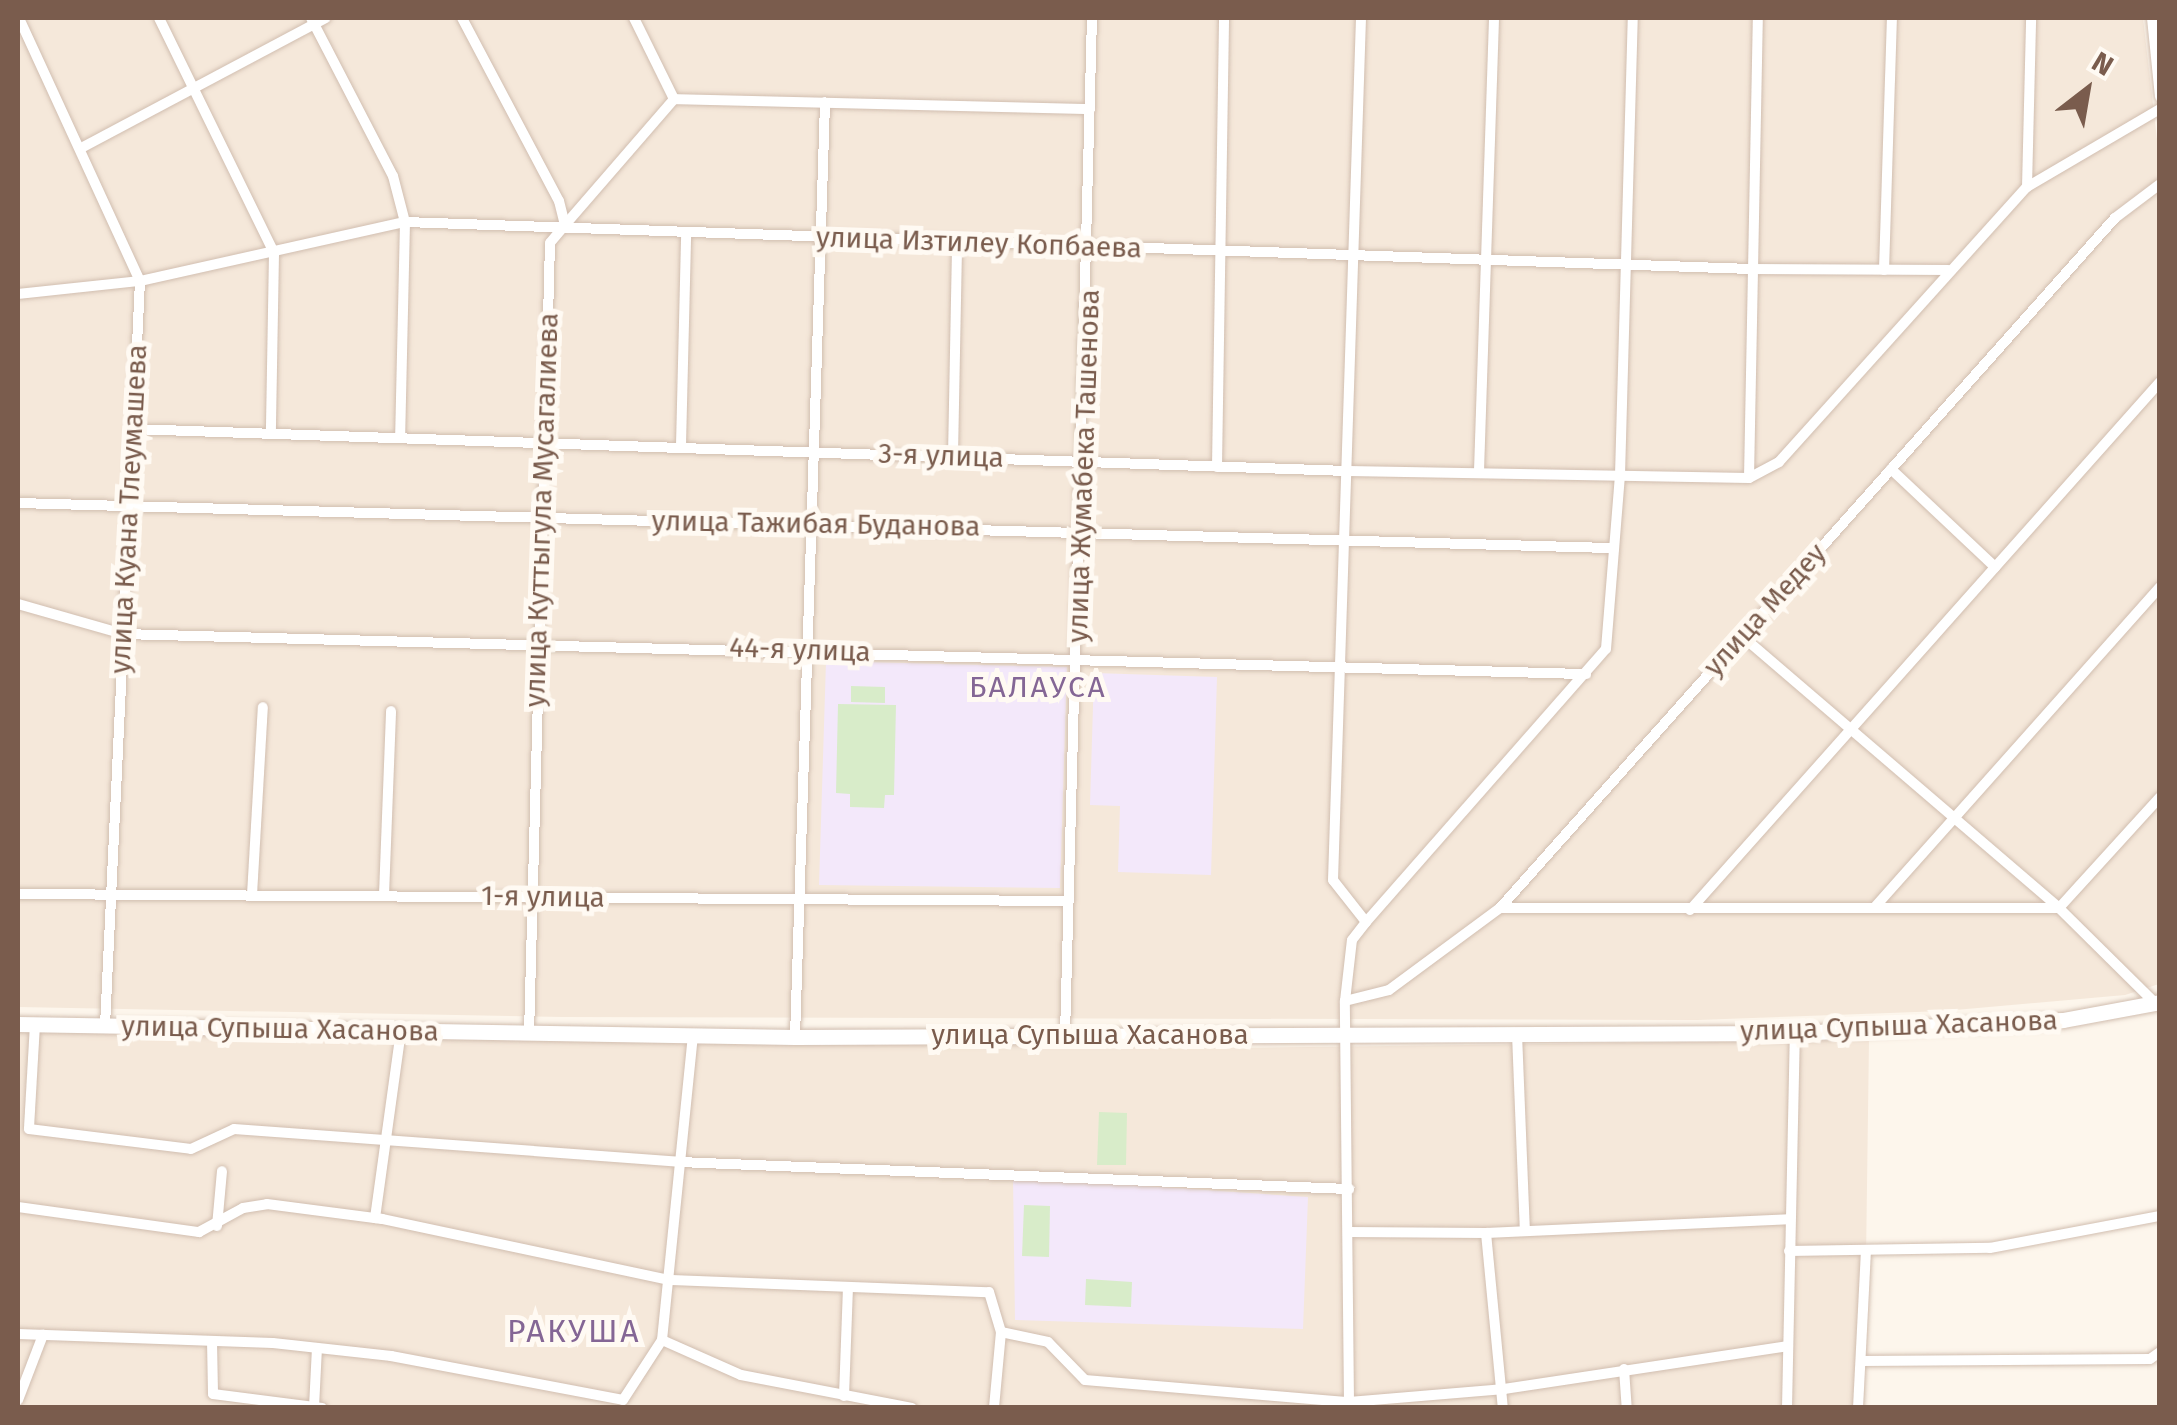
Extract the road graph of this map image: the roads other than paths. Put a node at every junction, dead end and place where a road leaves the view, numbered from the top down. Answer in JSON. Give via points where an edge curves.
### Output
{"nodes":[{"id":1,"x":19,"y":18,"type":"edge"},
{"id":2,"x":159,"y":18,"type":"edge"},
{"id":3,"x":326,"y":18,"type":"edge"},
{"id":4,"x":462,"y":18,"type":"edge"},
{"id":5,"x":634,"y":18,"type":"edge"},
{"id":6,"x":1092,"y":18,"type":"edge"},
{"id":7,"x":1224,"y":18,"type":"edge"},
{"id":8,"x":1361,"y":18,"type":"edge"},
{"id":9,"x":1494,"y":18,"type":"edge"},
{"id":10,"x":1632,"y":18,"type":"edge"},
{"id":11,"x":1758,"y":18,"type":"edge"},
{"id":12,"x":1892,"y":18,"type":"edge"},
{"id":13,"x":2031,"y":18,"type":"edge"},
{"id":14,"x":2152,"y":18,"type":"edge"},
{"id":15,"x":313,"y":20,"type":"edge"},
{"id":16,"x":194,"y":89,"type":"junction"},
{"id":17,"x":2160,"y":97,"type":"edge"},
{"id":18,"x":674,"y":98,"type":"junction"},
{"id":19,"x":825,"y":102,"type":"junction"},
{"id":20,"x":1090,"y":109,"type":"junction"},
{"id":21,"x":2160,"y":109,"type":"edge"},
{"id":22,"x":82,"y":147,"type":"junction"},
{"id":23,"x":2160,"y":184,"type":"edge"},
{"id":24,"x":2027,"y":188,"type":"junction"},
{"id":25,"x":406,"y":222,"type":"junction"},
{"id":26,"x":565,"y":225,"type":"junction"},
{"id":27,"x":686,"y":233,"type":"junction"},
{"id":28,"x":818,"y":238,"type":"junction"},
{"id":29,"x":957,"y":242,"type":"junction"},
{"id":30,"x":1090,"y":247,"type":"junction"},
{"id":31,"x":1220,"y":251,"type":"junction"},
{"id":32,"x":274,"y":254,"type":"junction"},
{"id":33,"x":1355,"y":256,"type":"junction"},
{"id":34,"x":1484,"y":258,"type":"junction"},
{"id":35,"x":1627,"y":263,"type":"junction"},
{"id":36,"x":1754,"y":269,"type":"junction"},
{"id":37,"x":1884,"y":270,"type":"junction"},
{"id":38,"x":1948,"y":270,"type":"junction"},
{"id":39,"x":140,"y":281,"type":"junction"},
{"id":40,"x":18,"y":294,"type":"edge"},
{"id":41,"x":2160,"y":382,"type":"edge"},
{"id":42,"x":132,"y":429,"type":"junction"},
{"id":43,"x":271,"y":432,"type":"junction"},
{"id":44,"x":400,"y":435,"type":"junction"},
{"id":45,"x":546,"y":440,"type":"junction"},
{"id":46,"x":682,"y":445,"type":"junction"},
{"id":47,"x":814,"y":450,"type":"junction"},
{"id":48,"x":953,"y":456,"type":"junction"},
{"id":49,"x":1082,"y":461,"type":"junction"},
{"id":50,"x":1217,"y":466,"type":"junction"},
{"id":51,"x":1892,"y":469,"type":"junction"},
{"id":52,"x":1348,"y":470,"type":"junction"},
{"id":53,"x":1479,"y":472,"type":"junction"},
{"id":54,"x":1620,"y":475,"type":"junction"},
{"id":55,"x":1749,"y":478,"type":"junction"},
{"id":56,"x":18,"y":503,"type":"edge"},
{"id":57,"x":129,"y":506,"type":"junction"},
{"id":58,"x":540,"y":518,"type":"junction"},
{"id":59,"x":812,"y":525,"type":"junction"},
{"id":60,"x":1079,"y":529,"type":"junction"},
{"id":61,"x":1346,"y":542,"type":"junction"},
{"id":62,"x":1614,"y":548,"type":"junction"},
{"id":63,"x":1996,"y":567,"type":"junction"},
{"id":64,"x":2160,"y":587,"type":"edge"},
{"id":65,"x":18,"y":604,"type":"edge"},
{"id":66,"x":123,"y":634,"type":"junction"},
{"id":67,"x":1742,"y":636,"type":"junction"},
{"id":68,"x":536,"y":641,"type":"junction"},
{"id":69,"x":810,"y":650,"type":"junction"},
{"id":70,"x":1078,"y":661,"type":"junction"},
{"id":71,"x":1341,"y":665,"type":"junction"},
{"id":72,"x":1586,"y":674,"type":"junction"},
{"id":73,"x":263,"y":708,"type":"dead end"},
{"id":74,"x":392,"y":711,"type":"dead end"},
{"id":75,"x":1850,"y":731,"type":"junction"},
{"id":76,"x":2160,"y":797,"type":"edge"},
{"id":77,"x":1952,"y":818,"type":"junction"},
{"id":78,"x":18,"y":894,"type":"edge"},
{"id":79,"x":115,"y":894,"type":"junction"},
{"id":80,"x":252,"y":895,"type":"junction"},
{"id":81,"x":384,"y":896,"type":"junction"},
{"id":82,"x":534,"y":897,"type":"junction"},
{"id":83,"x":800,"y":901,"type":"junction"},
{"id":84,"x":1068,"y":901,"type":"junction"},
{"id":85,"x":1500,"y":908,"type":"junction"},
{"id":86,"x":1874,"y":908,"type":"junction"},
{"id":87,"x":2059,"y":908,"type":"junction"},
{"id":88,"x":1690,"y":910,"type":"junction"},
{"id":89,"x":1366,"y":922,"type":"junction"},
{"id":90,"x":1345,"y":1001,"type":"junction"},
{"id":91,"x":2158,"y":1003,"type":"edge"},
{"id":92,"x":18,"y":1024,"type":"edge"},
{"id":93,"x":35,"y":1024,"type":"junction"},
{"id":94,"x":105,"y":1026,"type":"junction"},
{"id":95,"x":401,"y":1032,"type":"junction"},
{"id":96,"x":529,"y":1033,"type":"junction"},
{"id":97,"x":1795,"y":1033,"type":"junction"},
{"id":98,"x":1346,"y":1034,"type":"junction"},
{"id":99,"x":1516,"y":1034,"type":"junction"},
{"id":100,"x":693,"y":1035,"type":"junction"},
{"id":101,"x":1064,"y":1035,"type":"junction"},
{"id":102,"x":795,"y":1037,"type":"junction"},
{"id":103,"x":390,"y":1140,"type":"junction"},
{"id":104,"x":679,"y":1162,"type":"junction"},
{"id":105,"x":222,"y":1170,"type":"dead end"},
{"id":106,"x":1349,"y":1189,"type":"junction"},
{"id":107,"x":18,"y":1207,"type":"edge"},
{"id":108,"x":2160,"y":1216,"type":"edge"},
{"id":109,"x":374,"y":1218,"type":"junction"},
{"id":110,"x":1789,"y":1219,"type":"junction"},
{"id":111,"x":217,"y":1226,"type":"junction"},
{"id":112,"x":1348,"y":1232,"type":"junction"},
{"id":113,"x":1524,"y":1232,"type":"junction"},
{"id":114,"x":1486,"y":1233,"type":"junction"},
{"id":115,"x":1866,"y":1250,"type":"junction"},
{"id":116,"x":1788,"y":1251,"type":"junction"},
{"id":117,"x":670,"y":1280,"type":"junction"},
{"id":118,"x":848,"y":1289,"type":"junction"},
{"id":119,"x":1001,"y":1332,"type":"junction"},
{"id":120,"x":18,"y":1334,"type":"edge"},
{"id":121,"x":44,"y":1335,"type":"junction"},
{"id":122,"x":662,"y":1340,"type":"junction"},
{"id":123,"x":212,"y":1341,"type":"junction"},
{"id":124,"x":1787,"y":1346,"type":"junction"},
{"id":125,"x":316,"y":1348,"type":"junction"},
{"id":126,"x":2160,"y":1352,"type":"edge"},
{"id":127,"x":1861,"y":1361,"type":"junction"},
{"id":128,"x":1624,"y":1369,"type":"junction"},
{"id":129,"x":1504,"y":1389,"type":"junction"},
{"id":130,"x":844,"y":1396,"type":"junction"},
{"id":131,"x":18,"y":1400,"type":"edge"},
{"id":132,"x":1350,"y":1402,"type":"junction"},
{"id":133,"x":628,"y":1404,"type":"edge"},
{"id":134,"x":314,"y":1406,"type":"edge"},
{"id":135,"x":322,"y":1408,"type":"edge"},
{"id":136,"x":912,"y":1408,"type":"edge"},
{"id":137,"x":994,"y":1408,"type":"edge"},
{"id":138,"x":1503,"y":1408,"type":"edge"},
{"id":139,"x":1626,"y":1408,"type":"edge"},
{"id":140,"x":1787,"y":1408,"type":"edge"},
{"id":141,"x":1858,"y":1408,"type":"edge"}],
"edges":[{"from":1,"to":22,"type":"street","name":"улица Куана Тлеумашева"},
{"from":2,"to":16,"type":"street"},
{"from":3,"to":15,"type":"street"},
{"from":4,"to":26,"type":"street","via":[[559,201]]},
{"from":5,"to":18,"type":"street"},
{"from":6,"to":20,"type":"street","name":"улица Жумабека Ташенова"},
{"from":7,"to":31,"type":"street"},
{"from":8,"to":33,"type":"street"},
{"from":9,"to":34,"type":"street"},
{"from":10,"to":35,"type":"street"},
{"from":11,"to":36,"type":"street"},
{"from":12,"to":37,"type":"street"},
{"from":13,"to":24,"type":"street"},
{"from":14,"to":17,"type":"street"},
{"from":15,"to":16,"type":"street"},
{"from":15,"to":25,"type":"street","via":[[394,176]]},
{"from":16,"to":22,"type":"street"},
{"from":16,"to":32,"type":"street"},
{"from":18,"to":19,"type":"street"},
{"from":18,"to":26,"type":"street"},
{"from":19,"to":20,"type":"street"},
{"from":19,"to":28,"type":"street"},
{"from":20,"to":30,"type":"street","name":"улица Жумабека Ташенова"},
{"from":21,"to":24,"type":"street"},
{"from":22,"to":39,"type":"street","name":"улица Куана Тлеумашева"},
{"from":23,"to":51,"type":"street","name":"улица Медеу","via":[[2115,218]]},
{"from":24,"to":38,"type":"street"},
{"from":25,"to":26,"type":"street","name":"улица Изтилеу Копбаева"},
{"from":25,"to":32,"type":"street","name":"улица Изтилеу Копбаева"},
{"from":25,"to":44,"type":"street"},
{"from":26,"to":27,"type":"street","name":"улица Изтилеу Копбаева"},
{"from":26,"to":45,"type":"street","name":"улица Куттыгула Мусагалиева","via":[[550,242]]},
{"from":27,"to":28,"type":"street","name":"улица Изтилеу Копбаева"},
{"from":27,"to":46,"type":"street"},
{"from":28,"to":29,"type":"street","name":"улица Изтилеу Копбаева"},
{"from":28,"to":47,"type":"street"},
{"from":29,"to":30,"type":"street","name":"улица Изтилеу Копбаева"},
{"from":29,"to":48,"type":"street"},
{"from":30,"to":31,"type":"street","name":"улица Изтилеу Копбаева"},
{"from":30,"to":49,"type":"street","name":"улица Жумабека Ташенова"},
{"from":31,"to":33,"type":"street","name":"улица Изтилеу Копбаева"},
{"from":31,"to":50,"type":"street"},
{"from":32,"to":39,"type":"street","name":"улица Изтилеу Копбаева"},
{"from":32,"to":43,"type":"street"},
{"from":33,"to":34,"type":"street","name":"улица Изтилеу Копбаева"},
{"from":33,"to":52,"type":"street"},
{"from":34,"to":35,"type":"street","name":"улица Изтилеу Копбаева"},
{"from":34,"to":53,"type":"street"},
{"from":35,"to":36,"type":"street","name":"улица Изтилеу Копбаева"},
{"from":35,"to":54,"type":"street"},
{"from":36,"to":37,"type":"street","name":"улица Изтилеу Копбаева"},
{"from":36,"to":55,"type":"street"},
{"from":37,"to":38,"type":"street","name":"улица Изтилеу Копбаева"},
{"from":38,"to":55,"type":"street","via":[[1779,462]]},
{"from":39,"to":40,"type":"street","name":"улица Изтилеу Копбаева"},
{"from":39,"to":42,"type":"street","name":"улица Куана Тлеумашева"},
{"from":41,"to":63,"type":"street"},
{"from":42,"to":43,"type":"street","name":"3-я улица"},
{"from":42,"to":57,"type":"street","name":"улица Куана Тлеумашева"},
{"from":43,"to":44,"type":"street","name":"3-я улица"},
{"from":44,"to":45,"type":"street","name":"3-я улица"},
{"from":45,"to":46,"type":"street","name":"3-я улица"},
{"from":45,"to":58,"type":"street","name":"улица Куттыгула Мусагалиева"},
{"from":46,"to":47,"type":"street","name":"3-я улица"},
{"from":47,"to":48,"type":"street","name":"3-я улица"},
{"from":47,"to":59,"type":"street"},
{"from":48,"to":49,"type":"street","name":"3-я улица"},
{"from":49,"to":50,"type":"street","name":"3-я улица"},
{"from":49,"to":60,"type":"street","name":"улица Жумабека Ташенова"},
{"from":50,"to":52,"type":"street","name":"3-я улица"},
{"from":51,"to":63,"type":"street"},
{"from":51,"to":67,"type":"street","name":"улица Медеу"},
{"from":52,"to":53,"type":"street","name":"3-я улица"},
{"from":52,"to":61,"type":"street"},
{"from":53,"to":54,"type":"street","name":"3-я улица"},
{"from":54,"to":55,"type":"street","name":"3-я улица"},
{"from":54,"to":62,"type":"street"},
{"from":56,"to":57,"type":"street","name":"улица Тажибая Буданова"},
{"from":57,"to":58,"type":"street","name":"улица Тажибая Буданова"},
{"from":57,"to":66,"type":"street","name":"улица Куана Тлеумашева"},
{"from":58,"to":59,"type":"street","name":"улица Тажибая Буданова"},
{"from":58,"to":68,"type":"street","name":"улица Куттыгула Мусагалиева"},
{"from":59,"to":60,"type":"street","name":"улица Тажибая Буданова"},
{"from":59,"to":69,"type":"street"},
{"from":60,"to":61,"type":"street","name":"улица Тажибая Буданова"},
{"from":60,"to":70,"type":"street","name":"улица Жумабека Ташенова"},
{"from":61,"to":62,"type":"street","name":"улица Тажибая Буданова"},
{"from":61,"to":71,"type":"street"},
{"from":62,"to":72,"type":"street","via":[[1606,650]]},
{"from":63,"to":75,"type":"street"},
{"from":64,"to":77,"type":"street"},
{"from":65,"to":66,"type":"street","name":"44-я улица"},
{"from":66,"to":68,"type":"street","name":"44-я улица"},
{"from":66,"to":79,"type":"street","name":"улица Куана Тлеумашева"},
{"from":67,"to":75,"type":"street"},
{"from":67,"to":85,"type":"street","name":"улица Медеу"},
{"from":68,"to":69,"type":"street","name":"44-я улица"},
{"from":68,"to":82,"type":"street","name":"улица Куттыгула Мусагалиева"},
{"from":69,"to":70,"type":"street","name":"44-я улица"},
{"from":69,"to":83,"type":"street"},
{"from":70,"to":71,"type":"street","name":"44-я улица"},
{"from":70,"to":84,"type":"street","name":"улица Жумабека Ташенова"},
{"from":71,"to":72,"type":"street","name":"44-я улица"},
{"from":71,"to":89,"type":"street","via":[[1334,880]]},
{"from":72,"to":89,"type":"street"},
{"from":73,"to":80,"type":"street"},
{"from":74,"to":81,"type":"street"},
{"from":75,"to":77,"type":"street"},
{"from":75,"to":88,"type":"street"},
{"from":76,"to":87,"type":"street"},
{"from":77,"to":86,"type":"street"},
{"from":77,"to":87,"type":"street"},
{"from":78,"to":79,"type":"street","name":"1-я улица"},
{"from":79,"to":80,"type":"street","name":"1-я улица"},
{"from":79,"to":94,"type":"street","name":"улица Куана Тлеумашева"},
{"from":80,"to":81,"type":"street","name":"1-я улица"},
{"from":81,"to":82,"type":"street","name":"1-я улица"},
{"from":82,"to":83,"type":"street","name":"1-я улица"},
{"from":82,"to":96,"type":"street","name":"улица Куттыгула Мусагалиева"},
{"from":83,"to":84,"type":"street","name":"1-я улица"},
{"from":83,"to":102,"type":"street"},
{"from":84,"to":101,"type":"street","name":"улица Жумабека Ташенова"},
{"from":85,"to":88,"type":"street"},
{"from":85,"to":90,"type":"street","name":"улица Медеу","via":[[1389,990]]},
{"from":86,"to":87,"type":"street"},
{"from":86,"to":88,"type":"street"},
{"from":87,"to":91,"type":"street"},
{"from":89,"to":90,"type":"street","via":[[1352,940]]},
{"from":90,"to":98,"type":"street"},
{"from":91,"to":97,"type":"street","name":"улица Супыша Хасанова","via":[[2062,1020]]},
{"from":92,"to":93,"type":"street","name":"улица Супыша Хасанова"},
{"from":93,"to":94,"type":"street","name":"улица Супыша Хасанова"},
{"from":93,"to":103,"type":"street","via":[[29,1129],[191,1148],[234,1129]]},
{"from":94,"to":95,"type":"street","name":"улица Супыша Хасанова"},
{"from":95,"to":96,"type":"street","name":"улица Супыша Хасанова"},
{"from":95,"to":103,"type":"street"},
{"from":96,"to":100,"type":"street","name":"улица Супыша Хасанова"},
{"from":97,"to":99,"type":"street","name":"улица Супыша Хасанова"},
{"from":97,"to":110,"type":"street"},
{"from":98,"to":99,"type":"street","name":"улица Супыша Хасанова"},
{"from":98,"to":101,"type":"street","name":"улица Супыша Хасанова"},
{"from":98,"to":106,"type":"street"},
{"from":99,"to":113,"type":"street"},
{"from":100,"to":102,"type":"street","name":"улица Супыша Хасанова"},
{"from":100,"to":104,"type":"street"},
{"from":101,"to":102,"type":"street","name":"улица Супыша Хасанова"},
{"from":103,"to":104,"type":"street"},
{"from":103,"to":109,"type":"street"},
{"from":104,"to":106,"type":"street"},
{"from":104,"to":117,"type":"street"},
{"from":105,"to":111,"type":"street"},
{"from":106,"to":112,"type":"street"},
{"from":107,"to":111,"type":"street","via":[[198,1232]]},
{"from":108,"to":115,"type":"street","via":[[1990,1248]]},
{"from":109,"to":111,"type":"street","via":[[267,1204],[243,1208]]},
{"from":109,"to":117,"type":"street"},
{"from":110,"to":113,"type":"street"},
{"from":110,"to":116,"type":"street"},
{"from":112,"to":114,"type":"street"},
{"from":112,"to":132,"type":"street"},
{"from":113,"to":114,"type":"street"},
{"from":114,"to":129,"type":"street"},
{"from":115,"to":116,"type":"street"},
{"from":115,"to":127,"type":"street"},
{"from":116,"to":124,"type":"street"},
{"from":117,"to":118,"type":"street"},
{"from":117,"to":122,"type":"street"},
{"from":118,"to":119,"type":"street","via":[[989,1292]]},
{"from":118,"to":130,"type":"street"},
{"from":119,"to":132,"type":"street","via":[[1048,1342],[1085,1380]]},
{"from":119,"to":137,"type":"street"},
{"from":120,"to":121,"type":"street"},
{"from":121,"to":123,"type":"street"},
{"from":121,"to":131,"type":"street"},
{"from":122,"to":130,"type":"street","via":[[741,1375]]},
{"from":122,"to":133,"type":"street"},
{"from":123,"to":125,"type":"street"},
{"from":123,"to":134,"type":"street","via":[[213,1394]]},
{"from":124,"to":128,"type":"street"},
{"from":124,"to":140,"type":"street"},
{"from":125,"to":133,"type":"street"},
{"from":125,"to":134,"type":"street"},
{"from":126,"to":127,"type":"street","via":[[2150,1359]]},
{"from":127,"to":141,"type":"street"},
{"from":128,"to":129,"type":"street"},
{"from":128,"to":139,"type":"street"},
{"from":129,"to":132,"type":"street"},
{"from":129,"to":138,"type":"street"},
{"from":130,"to":136,"type":"street"},
{"from":134,"to":135,"type":"street"}]}
